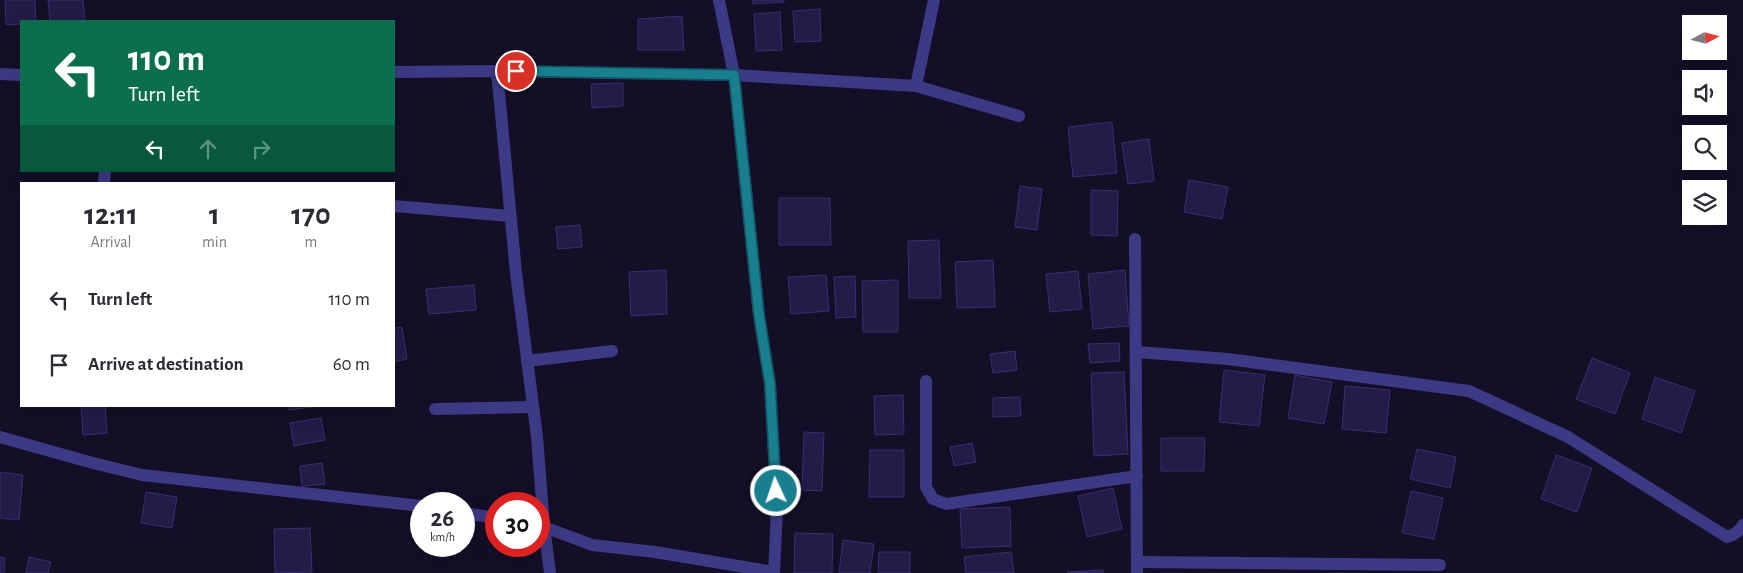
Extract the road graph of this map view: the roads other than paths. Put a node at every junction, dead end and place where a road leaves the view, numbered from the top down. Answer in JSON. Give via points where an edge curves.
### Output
{"nodes":[{"id":1,"x":719,"y":0,"type":"edge"},
{"id":2,"x":934,"y":0,"type":"edge"},
{"id":3,"x":497,"y":71,"type":"junction"},
{"id":4,"x":395,"y":72,"type":"edge"},
{"id":5,"x":0,"y":74,"type":"edge"},
{"id":6,"x":20,"y":74,"type":"edge"},
{"id":7,"x":734,"y":75,"type":"junction"},
{"id":8,"x":916,"y":86,"type":"junction"},
{"id":9,"x":1018,"y":116,"type":"dead end"},
{"id":10,"x":395,"y":206,"type":"edge"},
{"id":11,"x":510,"y":216,"type":"junction"},
{"id":12,"x":1135,"y":239,"type":"dead end"},
{"id":13,"x":612,"y":351,"type":"dead end"},
{"id":14,"x":1137,"y":352,"type":"junction"},
{"id":15,"x":527,"y":361,"type":"junction"},
{"id":16,"x":926,"y":381,"type":"dead end"},
{"id":17,"x":533,"y":407,"type":"junction"},
{"id":18,"x":435,"y":409,"type":"dead end"},
{"id":19,"x":0,"y":437,"type":"edge"},
{"id":20,"x":1137,"y":476,"type":"junction"},
{"id":21,"x":539,"y":492,"type":"edge"},
{"id":22,"x":410,"y":505,"type":"edge"},
{"id":23,"x":1743,"y":525,"type":"edge"},
{"id":24,"x":550,"y":529,"type":"edge"},
{"id":25,"x":547,"y":557,"type":"edge"},
{"id":26,"x":1440,"y":565,"type":"dead end"},
{"id":27,"x":1137,"y":567,"type":"edge"},
{"id":28,"x":550,"y":573,"type":"edge"},
{"id":29,"x":774,"y":573,"type":"edge"}],
"edges":[{"from":1,"to":7,"type":"street"},
{"from":2,"to":8,"type":"street"},
{"from":3,"to":4,"type":"street"},
{"from":3,"to":7,"type":"street"},
{"from":3,"to":11,"type":"street"},
{"from":5,"to":6,"type":"street"},
{"from":7,"to":8,"type":"street"},
{"from":7,"to":29,"type":"street","via":[[759,315],[770,384],[777,509]]},
{"from":8,"to":9,"type":"street"},
{"from":10,"to":11,"type":"street"},
{"from":11,"to":15,"type":"street"},
{"from":12,"to":14,"type":"street"},
{"from":13,"to":15,"type":"street"},
{"from":14,"to":20,"type":"street"},
{"from":14,"to":23,"type":"street","via":[[1228,359],[1469,391],[1568,437],[1727,537]]},
{"from":15,"to":17,"type":"street"},
{"from":16,"to":20,"type":"street","via":[[926,487],[933,499],[946,504]]},
{"from":17,"to":18,"type":"street"},
{"from":17,"to":21,"type":"street"},
{"from":19,"to":22,"type":"street","via":[[142,475]]},
{"from":20,"to":27,"type":"street"},
{"from":24,"to":29,"type":"street","via":[[592,544]]},
{"from":25,"to":28,"type":"street"},
{"from":26,"to":27,"type":"street"}]}
